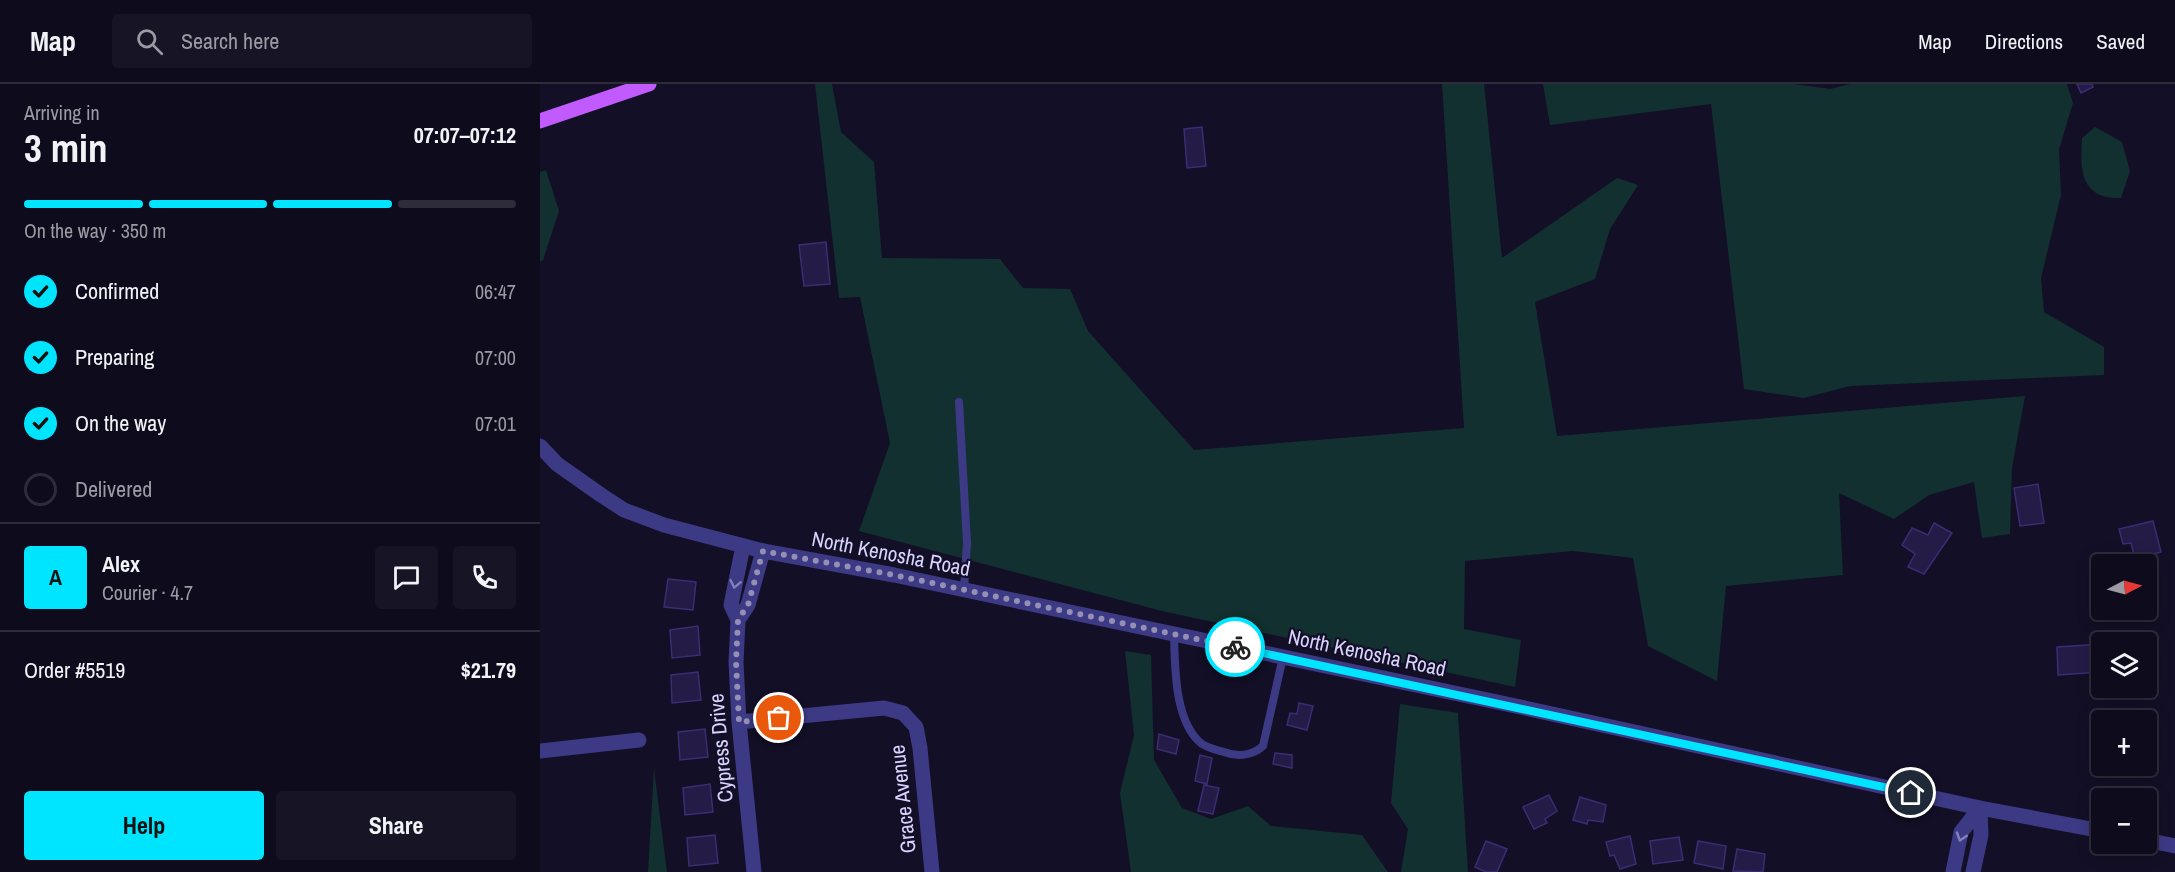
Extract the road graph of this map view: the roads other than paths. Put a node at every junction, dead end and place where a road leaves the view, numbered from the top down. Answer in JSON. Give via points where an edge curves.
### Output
{"nodes":[{"id":1,"x":649,"y":84,"type":"edge"},
{"id":2,"x":540,"y":122,"type":"edge"},
{"id":3,"x":959,"y":402,"type":"dead end"},
{"id":4,"x":540,"y":446,"type":"edge"},
{"id":5,"x":743,"y":546,"type":"junction"},
{"id":6,"x":763,"y":551,"type":"junction"},
{"id":7,"x":964,"y":590,"type":"junction"},
{"id":8,"x":738,"y":620,"type":"junction"},
{"id":9,"x":1174,"y":634,"type":"junction"},
{"id":10,"x":1283,"y":657,"type":"junction"},
{"id":11,"x":739,"y":722,"type":"junction"},
{"id":12,"x":639,"y":740,"type":"dead end"},
{"id":13,"x":540,"y":752,"type":"edge"},
{"id":14,"x":1980,"y":808,"type":"junction"},
{"id":15,"x":2091,"y":829,"type":"edge"},
{"id":16,"x":2157,"y":842,"type":"edge"},
{"id":17,"x":2175,"y":846,"type":"edge"},
{"id":18,"x":754,"y":872,"type":"edge"},
{"id":19,"x":932,"y":872,"type":"edge"},
{"id":20,"x":1953,"y":872,"type":"edge"},
{"id":21,"x":1973,"y":872,"type":"edge"}],
"edges":[{"from":1,"to":2,"type":"main road"},
{"from":3,"to":7,"type":"lane","via":[[967,543]]},
{"from":4,"to":5,"type":"street","name":"North Kenosha Road","via":[[557,464],[624,510]]},
{"from":5,"to":6,"type":"street","name":"North Kenosha Road"},
{"from":5,"to":8,"type":"street","name":"Cypress Drive","one_way":true,"via":[[731,605]]},
{"from":6,"to":7,"type":"street","name":"North Kenosha Road"},
{"from":6,"to":8,"type":"street","name":"Cypress Drive","via":[[748,605]]},
{"from":7,"to":9,"type":"street","name":"North Kenosha Road"},
{"from":8,"to":11,"type":"street","name":"Cypress Drive"},
{"from":9,"to":10,"type":"street","name":"North Kenosha Road"},
{"from":9,"to":10,"type":"lane","via":[[1175,667],[1188,729],[1203,745],[1233,755],[1256,753],[1263,746]]},
{"from":10,"to":14,"type":"street","name":"North Kenosha Road"},
{"from":11,"to":18,"type":"street","name":"Cypress Drive"},
{"from":11,"to":19,"type":"street","name":"Grace Avenue","via":[[884,708],[903,713],[916,727],[920,748]]},
{"from":12,"to":13,"type":"street"},
{"from":14,"to":15,"type":"street","name":"North Kenosha Road"},
{"from":14,"to":20,"type":"street","one_way":true,"via":[[1961,832]]},
{"from":14,"to":21,"type":"street","via":[[1981,835]]},
{"from":16,"to":17,"type":"street"}]}
